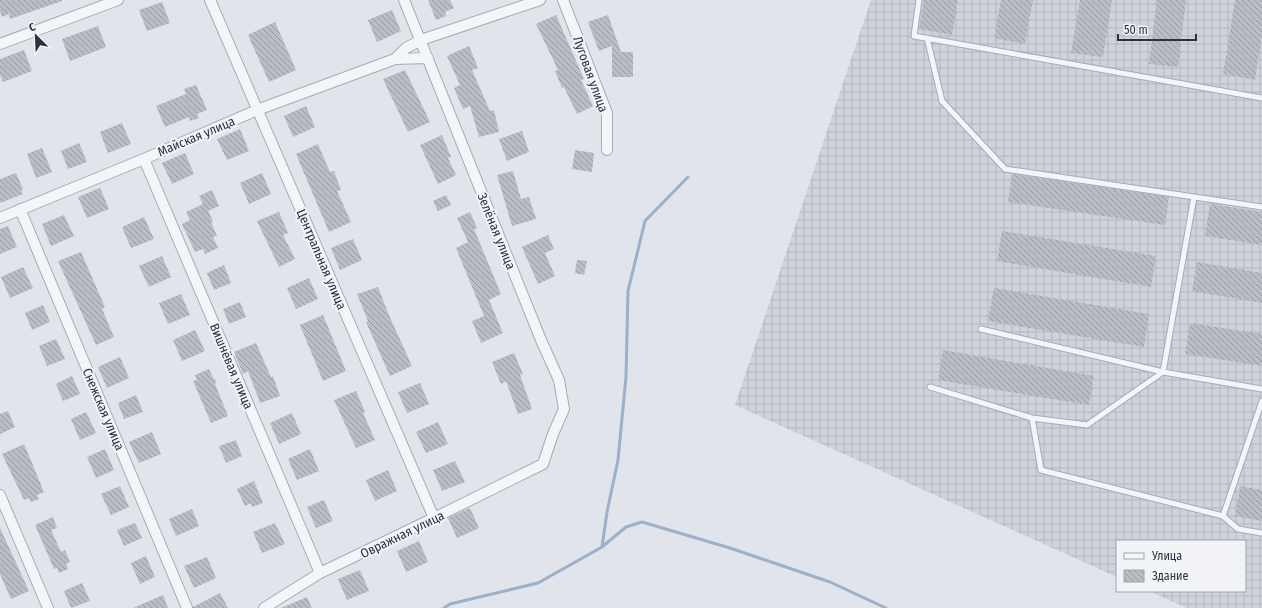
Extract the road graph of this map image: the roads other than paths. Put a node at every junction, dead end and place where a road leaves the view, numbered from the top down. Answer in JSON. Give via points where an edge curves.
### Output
{"nodes":[{"id":1,"x":118,"y":0,"type":"edge"},
{"id":2,"x":210,"y":0,"type":"edge"},
{"id":3,"x":404,"y":0,"type":"edge"},
{"id":4,"x":540,"y":0,"type":"edge"},
{"id":5,"x":563,"y":0,"type":"edge"},
{"id":6,"x":919,"y":0,"type":"edge"},
{"id":7,"x":927,"y":38,"type":"junction"},
{"id":8,"x":421,"y":40,"type":"junction"},
{"id":9,"x":0,"y":44,"type":"edge"},
{"id":10,"x":428,"y":58,"type":"junction"},
{"id":11,"x":395,"y":59,"type":"junction"},
{"id":12,"x":1262,"y":98,"type":"edge"},
{"id":13,"x":257,"y":110,"type":"junction"},
{"id":14,"x":607,"y":150,"type":"dead end"},
{"id":15,"x":144,"y":158,"type":"junction"},
{"id":16,"x":1194,"y":198,"type":"junction"},
{"id":17,"x":1262,"y":207,"type":"edge"},
{"id":18,"x":20,"y":209,"type":"junction"},
{"id":19,"x":0,"y":218,"type":"edge"},
{"id":20,"x":981,"y":329,"type":"dead end"},
{"id":21,"x":1163,"y":372,"type":"junction"},
{"id":22,"x":930,"y":387,"type":"dead end"},
{"id":23,"x":1262,"y":389,"type":"edge"},
{"id":24,"x":1262,"y":401,"type":"edge"},
{"id":25,"x":1032,"y":418,"type":"junction"},
{"id":26,"x":543,"y":464,"type":"joint"},
{"id":27,"x":0,"y":495,"type":"edge"},
{"id":28,"x":1223,"y":516,"type":"junction"},
{"id":29,"x":434,"y":518,"type":"junction"},
{"id":30,"x":1262,"y":533,"type":"edge"},
{"id":31,"x":320,"y":573,"type":"junction"},
{"id":32,"x":48,"y":608,"type":"edge"},
{"id":33,"x":187,"y":608,"type":"edge"},
{"id":34,"x":264,"y":608,"type":"edge"}],
"edges":[{"from":1,"to":9,"type":"street"},
{"from":2,"to":13,"type":"street","name":"Центральная улица"},
{"from":3,"to":8,"type":"street","name":"Зелёная улица"},
{"from":4,"to":8,"type":"street"},
{"from":5,"to":14,"type":"street","name":"Луговая улица","via":[[607,113]]},
{"from":6,"to":7,"type":"lane","via":[[914,36]]},
{"from":7,"to":12,"type":"lane"},
{"from":7,"to":16,"type":"lane","via":[[942,101],[1005,169]]},
{"from":8,"to":10,"type":"street","name":"Зелёная улица"},
{"from":8,"to":11,"type":"street","via":[[406,48]]},
{"from":10,"to":11,"type":"street"},
{"from":10,"to":26,"type":"street","name":"Зелёная улица","via":[[559,380],[564,409]]},
{"from":11,"to":13,"type":"street","name":"Майская улица"},
{"from":13,"to":15,"type":"street","name":"Майская улица"},
{"from":13,"to":29,"type":"street","name":"Центральная улица"},
{"from":15,"to":18,"type":"street","name":"Майская улица"},
{"from":15,"to":31,"type":"street","name":"Вишнёвая улица"},
{"from":16,"to":17,"type":"lane"},
{"from":16,"to":21,"type":"lane"},
{"from":18,"to":19,"type":"street","name":"Майская улица"},
{"from":18,"to":33,"type":"street","name":"Снежская улица"},
{"from":20,"to":21,"type":"lane"},
{"from":21,"to":23,"type":"lane"},
{"from":21,"to":25,"type":"lane","via":[[1088,425]]},
{"from":22,"to":25,"type":"lane"},
{"from":24,"to":28,"type":"lane"},
{"from":25,"to":28,"type":"lane","via":[[1040,470]]},
{"from":26,"to":29,"type":"street","name":"Овражная улица"},
{"from":27,"to":32,"type":"street"},
{"from":28,"to":30,"type":"lane","via":[[1238,529]]},
{"from":29,"to":31,"type":"street","name":"Овражная улица"},
{"from":31,"to":34,"type":"street","name":"Овражная улица"}]}
